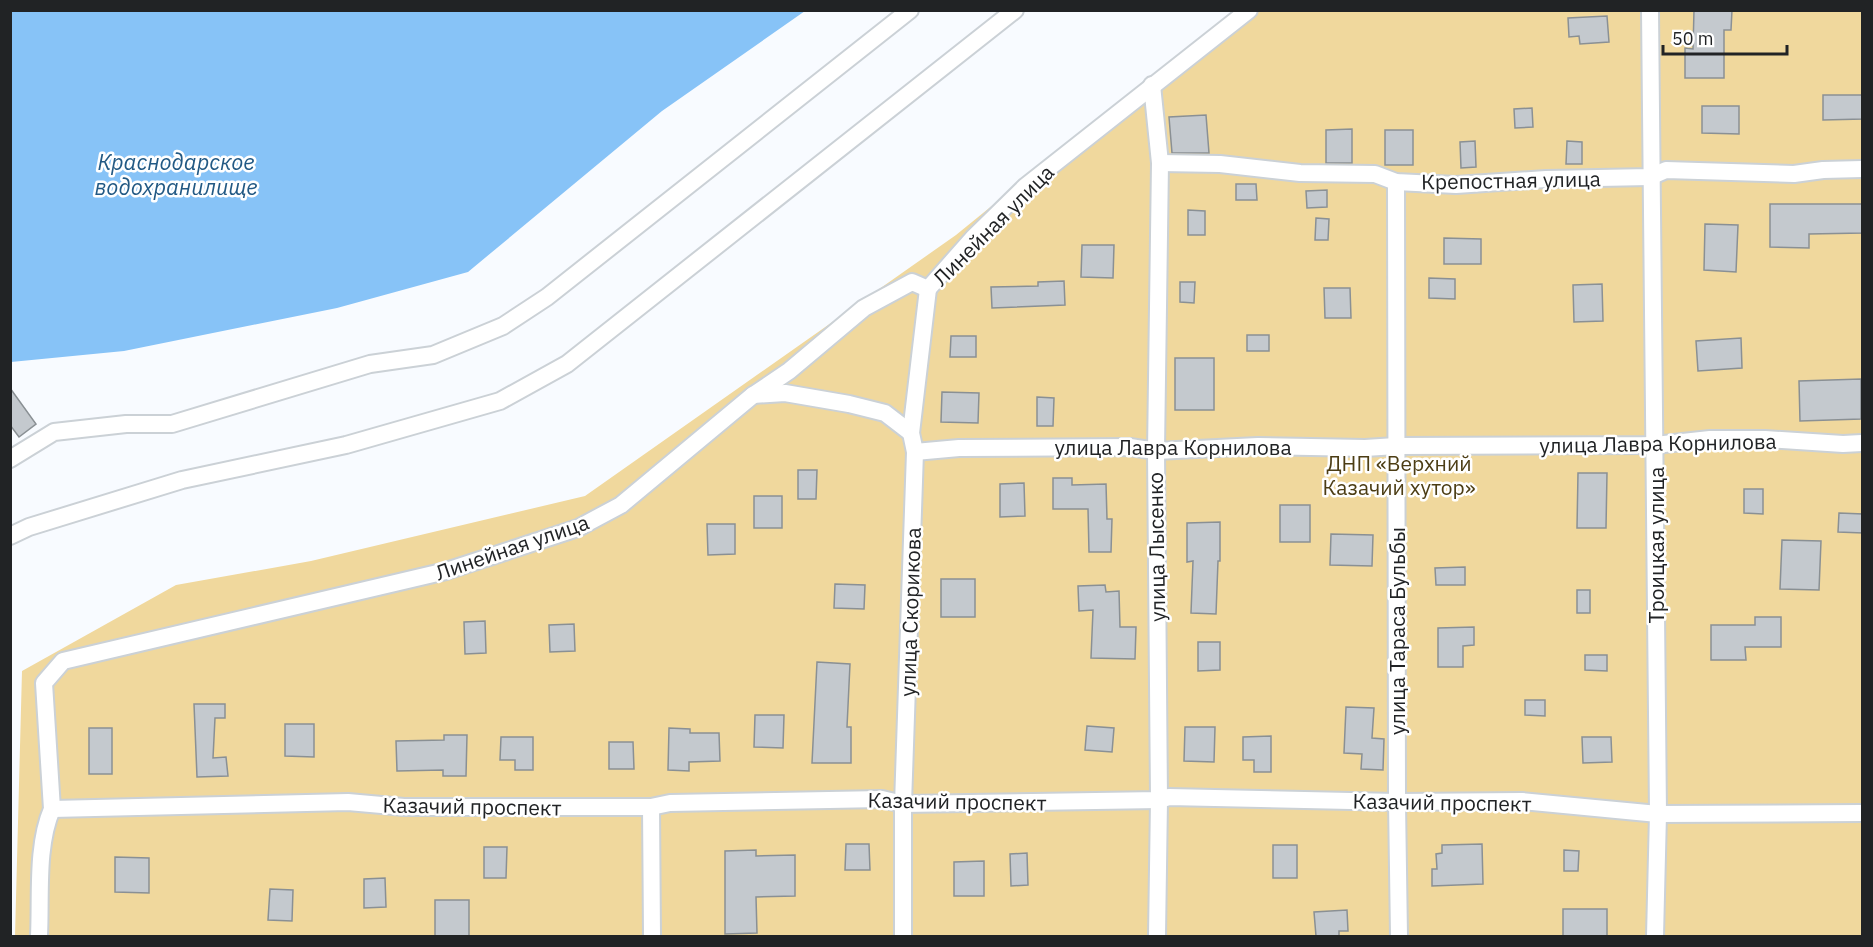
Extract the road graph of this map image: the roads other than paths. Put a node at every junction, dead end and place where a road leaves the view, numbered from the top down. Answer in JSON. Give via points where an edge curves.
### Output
{"nodes":[{"id":1,"x":910,"y":10,"type":"edge"},
{"id":2,"x":1015,"y":10,"type":"edge"},
{"id":3,"x":1249,"y":10,"type":"edge"},
{"id":4,"x":1650,"y":10,"type":"edge"},
{"id":5,"x":1152,"y":85,"type":"junction"},
{"id":6,"x":1161,"y":163,"type":"junction"},
{"id":7,"x":1863,"y":170,"type":"edge"},
{"id":8,"x":1650,"y":177,"type":"junction"},
{"id":9,"x":1396,"y":182,"type":"junction"},
{"id":10,"x":928,"y":289,"type":"junction"},
{"id":11,"x":752,"y":396,"type":"junction"},
{"id":12,"x":911,"y":433,"type":"junction"},
{"id":13,"x":1863,"y":443,"type":"edge"},
{"id":14,"x":1655,"y":445,"type":"junction"},
{"id":15,"x":1396,"y":446,"type":"junction"},
{"id":16,"x":915,"y":452,"type":"junction"},
{"id":17,"x":1156,"y":452,"type":"junction"},
{"id":18,"x":10,"y":459,"type":"edge"},
{"id":19,"x":10,"y":536,"type":"edge"},
{"id":20,"x":1159,"y":800,"type":"junction"},
{"id":21,"x":1396,"y":802,"type":"junction"},
{"id":22,"x":903,"y":804,"type":"junction"},
{"id":23,"x":651,"y":807,"type":"junction"},
{"id":24,"x":52,"y":809,"type":"junction"},
{"id":25,"x":1863,"y":813,"type":"edge"},
{"id":26,"x":1658,"y":814,"type":"junction"},
{"id":27,"x":39,"y":936,"type":"edge"},
{"id":28,"x":652,"y":936,"type":"edge"},
{"id":29,"x":903,"y":936,"type":"edge"},
{"id":30,"x":1157,"y":936,"type":"edge"},
{"id":31,"x":1399,"y":936,"type":"edge"},
{"id":32,"x":1655,"y":936,"type":"edge"}],
"edges":[{"from":1,"to":18,"type":"street","via":[[547,297],[503,326],[433,355],[370,364],[172,424],[126,424],[54,432]]},
{"from":2,"to":19,"type":"street","via":[[567,364],[500,401],[346,445],[182,480]]},
{"from":3,"to":5,"type":"street","name":"Линейная улица"},
{"from":4,"to":8,"type":"street","name":"Троицкая улица"},
{"from":5,"to":6,"type":"street","name":"улица Лысенко"},
{"from":5,"to":10,"type":"street","name":"Линейная улица","via":[[1026,186]]},
{"from":6,"to":9,"type":"street","name":"Крепостная улица","via":[[1375,174]]},
{"from":6,"to":17,"type":"street","name":"улица Лысенко"},
{"from":7,"to":8,"type":"street","name":"Крепостная улица","via":[[1794,174],[1666,171]]},
{"from":8,"to":9,"type":"street","name":"Крепостная улица","via":[[1456,185]]},
{"from":8,"to":14,"type":"street","name":"Троицкая улица"},
{"from":9,"to":15,"type":"street","name":"улица Тараса Бульбы"},
{"from":10,"to":11,"type":"street","name":"Линейная улица","via":[[912,282],[864,308],[789,371]]},
{"from":10,"to":12,"type":"street","name":"улица Скорикова"},
{"from":11,"to":12,"type":"street","via":[[785,393],[849,404],[885,413]]},
{"from":11,"to":24,"type":"street","name":"Линейная улица","via":[[621,505],[578,528],[446,572],[63,661],[44,683]]},
{"from":12,"to":16,"type":"street","name":"улица Скорикова"},
{"from":13,"to":14,"type":"street","name":"улица Лавра Корнилова","via":[[1710,439]]},
{"from":14,"to":15,"type":"street","name":"улица Лавра Корнилова"},
{"from":14,"to":26,"type":"street","name":"Троицкая улица"},
{"from":15,"to":17,"type":"street","name":"улица Лавра Корнилова","via":[[1258,446]]},
{"from":15,"to":21,"type":"street","name":"улица Тараса Бульбы"},
{"from":16,"to":17,"type":"street","name":"улица Лавра Корнилова","via":[[1130,447]]},
{"from":16,"to":22,"type":"street","name":"улица Скорикова"},
{"from":17,"to":20,"type":"street","name":"улица Лысенко"},
{"from":20,"to":21,"type":"street","name":"Казачий проспект","via":[[1169,797]]},
{"from":20,"to":22,"type":"street","name":"Казачий проспект"},
{"from":20,"to":30,"type":"street","name":"улица Лысенко"},
{"from":21,"to":26,"type":"street","name":"Казачий проспект","via":[[1522,801]]},
{"from":21,"to":31,"type":"street","name":"улица Тараса Бульбы"},
{"from":22,"to":23,"type":"street","name":"Казачий проспект","via":[[870,799],[670,803]]},
{"from":22,"to":29,"type":"street","name":"улица Скорикова"},
{"from":23,"to":24,"type":"street","name":"Казачий проспект","via":[[404,807],[348,802]]},
{"from":23,"to":28,"type":"street"},
{"from":24,"to":27,"type":"street","name":"Линейная улица","via":[[43,840]]},
{"from":25,"to":26,"type":"street","name":"Казачий проспект"},
{"from":26,"to":32,"type":"street","name":"Троицкая улица"}]}
